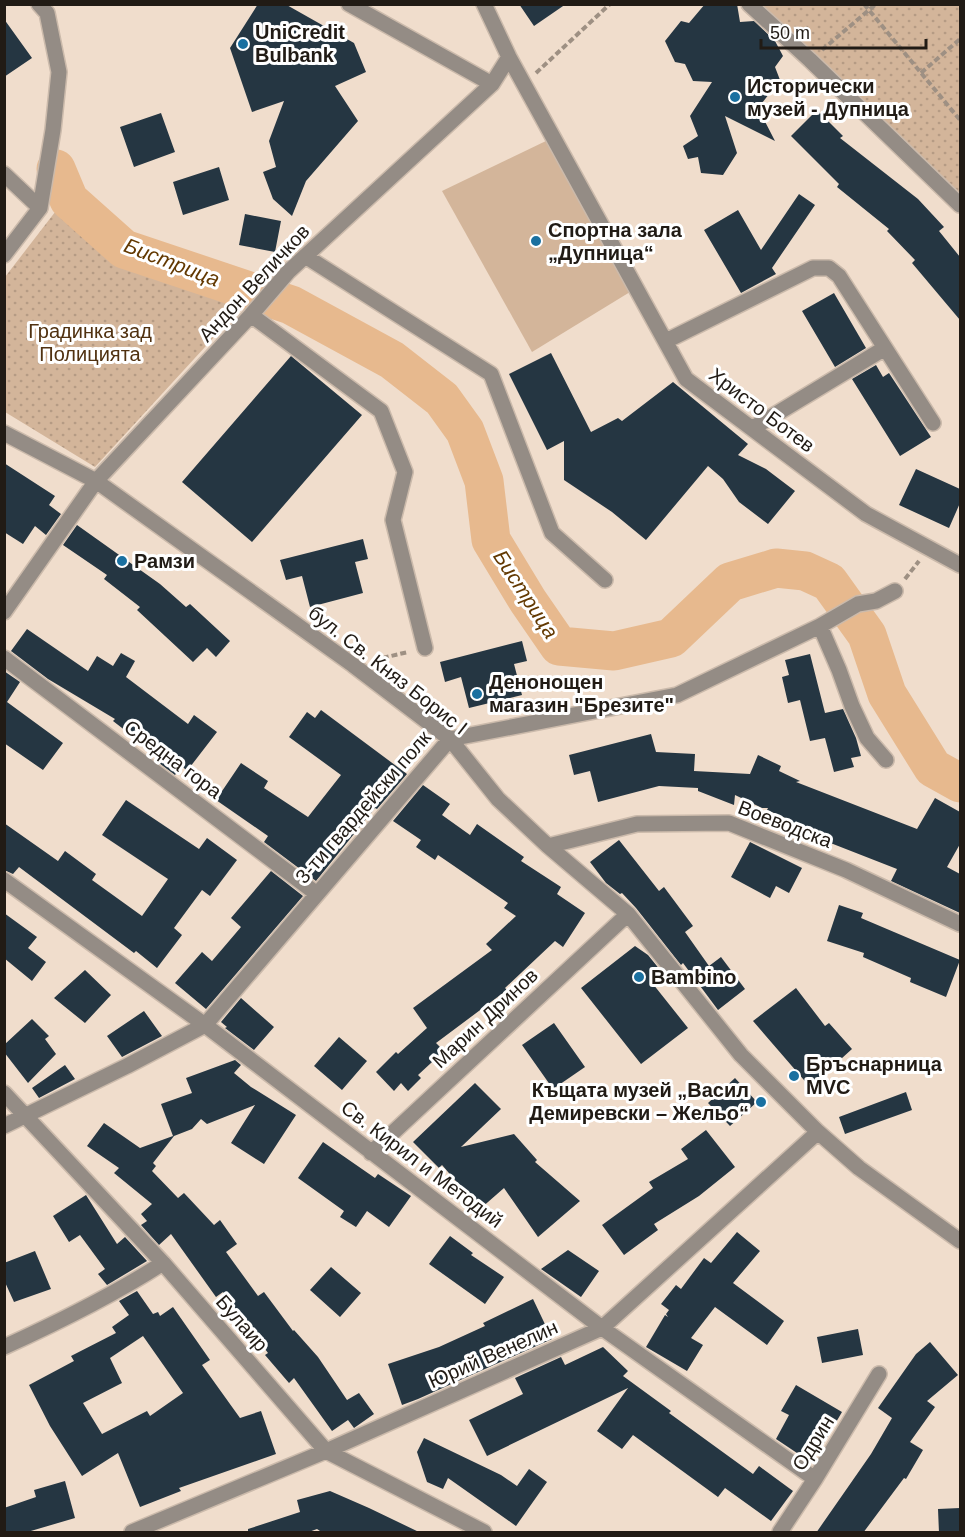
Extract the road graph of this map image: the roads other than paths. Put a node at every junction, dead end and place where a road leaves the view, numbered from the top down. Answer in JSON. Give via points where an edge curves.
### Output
{"nodes":[{"id":1,"x":39,"y":4,"type":"edge"},
{"id":2,"x":349,"y":4,"type":"edge"},
{"id":3,"x":484,"y":4,"type":"edge"},
{"id":4,"x":749,"y":4,"type":"edge"},
{"id":5,"x":509,"y":57,"type":"junction"},
{"id":6,"x":492,"y":84,"type":"junction"},
{"id":7,"x":4,"y":174,"type":"edge"},
{"id":8,"x":960,"y":206,"type":"edge"},
{"id":9,"x":40,"y":208,"type":"junction"},
{"id":10,"x":4,"y":255,"type":"edge"},
{"id":11,"x":305,"y":256,"type":"junction"},
{"id":12,"x":251,"y":315,"type":"junction"},
{"id":13,"x":666,"y":342,"type":"junction"},
{"id":14,"x":885,"y":348,"type":"junction"},
{"id":15,"x":933,"y":423,"type":"dead end"},
{"id":16,"x":753,"y":428,"type":"junction"},
{"id":17,"x":4,"y":433,"type":"edge"},
{"id":18,"x":96,"y":481,"type":"junction"},
{"id":19,"x":960,"y":565,"type":"edge"},
{"id":20,"x":605,"y":580,"type":"dead end"},
{"id":21,"x":895,"y":591,"type":"road end"},
{"id":22,"x":4,"y":612,"type":"edge"},
{"id":23,"x":827,"y":622,"type":"junction"},
{"id":24,"x":425,"y":648,"type":"road end"},
{"id":25,"x":4,"y":658,"type":"edge"},
{"id":26,"x":450,"y":739,"type":"junction"},
{"id":27,"x":886,"y":760,"type":"dead end"},
{"id":28,"x":548,"y":846,"type":"junction"},
{"id":29,"x":4,"y":880,"type":"edge"},
{"id":30,"x":317,"y":894,"type":"junction"},
{"id":31,"x":628,"y":914,"type":"junction"},
{"id":32,"x":960,"y":924,"type":"edge"},
{"id":33,"x":205,"y":1025,"type":"junction"},
{"id":34,"x":4,"y":1093,"type":"edge"},
{"id":35,"x":28,"y":1116,"type":"junction"},
{"id":36,"x":4,"y":1126,"type":"edge"},
{"id":37,"x":818,"y":1132,"type":"junction"},
{"id":38,"x":371,"y":1153,"type":"junction"},
{"id":39,"x":960,"y":1241,"type":"edge"},
{"id":40,"x":163,"y":1263,"type":"junction"},
{"id":41,"x":602,"y":1328,"type":"junction"},
{"id":42,"x":4,"y":1347,"type":"edge"},
{"id":43,"x":879,"y":1374,"type":"dead end"},
{"id":44,"x":327,"y":1451,"type":"junction"},
{"id":45,"x":815,"y":1479,"type":"junction"},
{"id":46,"x":132,"y":1533,"type":"edge"},
{"id":47,"x":484,"y":1533,"type":"edge"},
{"id":48,"x":780,"y":1533,"type":"edge"}],
"edges":[{"from":1,"to":9,"type":"street","via":[[47,13],[59,72]]},
{"from":2,"to":6,"type":"street"},
{"from":3,"to":5,"type":"street","name":"Христо Ботев"},
{"from":4,"to":8,"type":"street"},
{"from":5,"to":6,"type":"street","name":"Андон Величков"},
{"from":5,"to":13,"type":"street","name":"Христо Ботев"},
{"from":6,"to":11,"type":"street","name":"Андон Величков"},
{"from":7,"to":9,"type":"street"},
{"from":9,"to":10,"type":"street"},
{"from":11,"to":12,"type":"street","name":"Андон Величков"},
{"from":11,"to":20,"type":"street","via":[[491,374],[552,533]]},
{"from":12,"to":18,"type":"street","name":"Андон Величков"},
{"from":12,"to":24,"type":"street","via":[[381,411],[405,472],[393,520]]},
{"from":13,"to":14,"type":"street","via":[[813,268],[829,268],[839,276]]},
{"from":13,"to":16,"type":"street","name":"Христо Ботев","via":[[686,379]]},
{"from":14,"to":15,"type":"street"},
{"from":14,"to":16,"type":"street"},
{"from":16,"to":19,"type":"street","name":"Христо Ботев","via":[[866,514]]},
{"from":17,"to":18,"type":"street","name":"бул. Св. Княз Борис I"},
{"from":18,"to":22,"type":"street","name":"Андон Величков"},
{"from":18,"to":26,"type":"street","name":"бул. Св. Княз Борис I"},
{"from":21,"to":23,"type":"street","name":"3-ти гвардейски полк","via":[[876,601],[858,604]]},
{"from":23,"to":26,"type":"street","name":"3-ти гвардейски полк","via":[[676,695]]},
{"from":23,"to":27,"type":"street","via":[[852,706],[867,738]]},
{"from":25,"to":30,"type":"street","name":"Средна гора"},
{"from":26,"to":28,"type":"street","name":"бул. Св. Княз Борис I","via":[[498,799]]},
{"from":26,"to":30,"type":"street","name":"3-ти гвардейски полк"},
{"from":28,"to":31,"type":"street","name":"бул. Св. Княз Борис I"},
{"from":28,"to":32,"type":"street","name":"Воеводска","via":[[637,824],[729,823],[846,870]]},
{"from":29,"to":33,"type":"street","name":"Св. Кирил и Методий"},
{"from":30,"to":33,"type":"street","name":"3-ти гвардейски полк"},
{"from":31,"to":37,"type":"street","name":"бул. Св. Княз Борис I","via":[[741,1055]]},
{"from":31,"to":38,"type":"street","name":"Марин Дринов"},
{"from":33,"to":35,"type":"street","name":"3-ти гвардейски полк"},
{"from":33,"to":38,"type":"street","name":"Св. Кирил и Методий"},
{"from":34,"to":35,"type":"street","name":"Булаир"},
{"from":35,"to":36,"type":"street","name":"3-ти гвардейски полк"},
{"from":35,"to":40,"type":"street","name":"Булаир"},
{"from":37,"to":39,"type":"street","via":[[859,1168]]},
{"from":37,"to":41,"type":"street","name":"Юрий Венелин"},
{"from":38,"to":41,"type":"street","name":"Св. Кирил и Методий"},
{"from":40,"to":42,"type":"street","via":[[76,1314]]},
{"from":40,"to":44,"type":"street","name":"Булаир"},
{"from":41,"to":44,"type":"street","name":"Юрий Венелин"},
{"from":41,"to":45,"type":"street","name":"Св. Кирил и Методий"},
{"from":43,"to":45,"type":"street","name":"Одрин"},
{"from":44,"to":46,"type":"street","name":"Юрий Венелин"},
{"from":44,"to":47,"type":"street","name":"Булаир"},
{"from":45,"to":48,"type":"street","name":"Одрин"}]}
